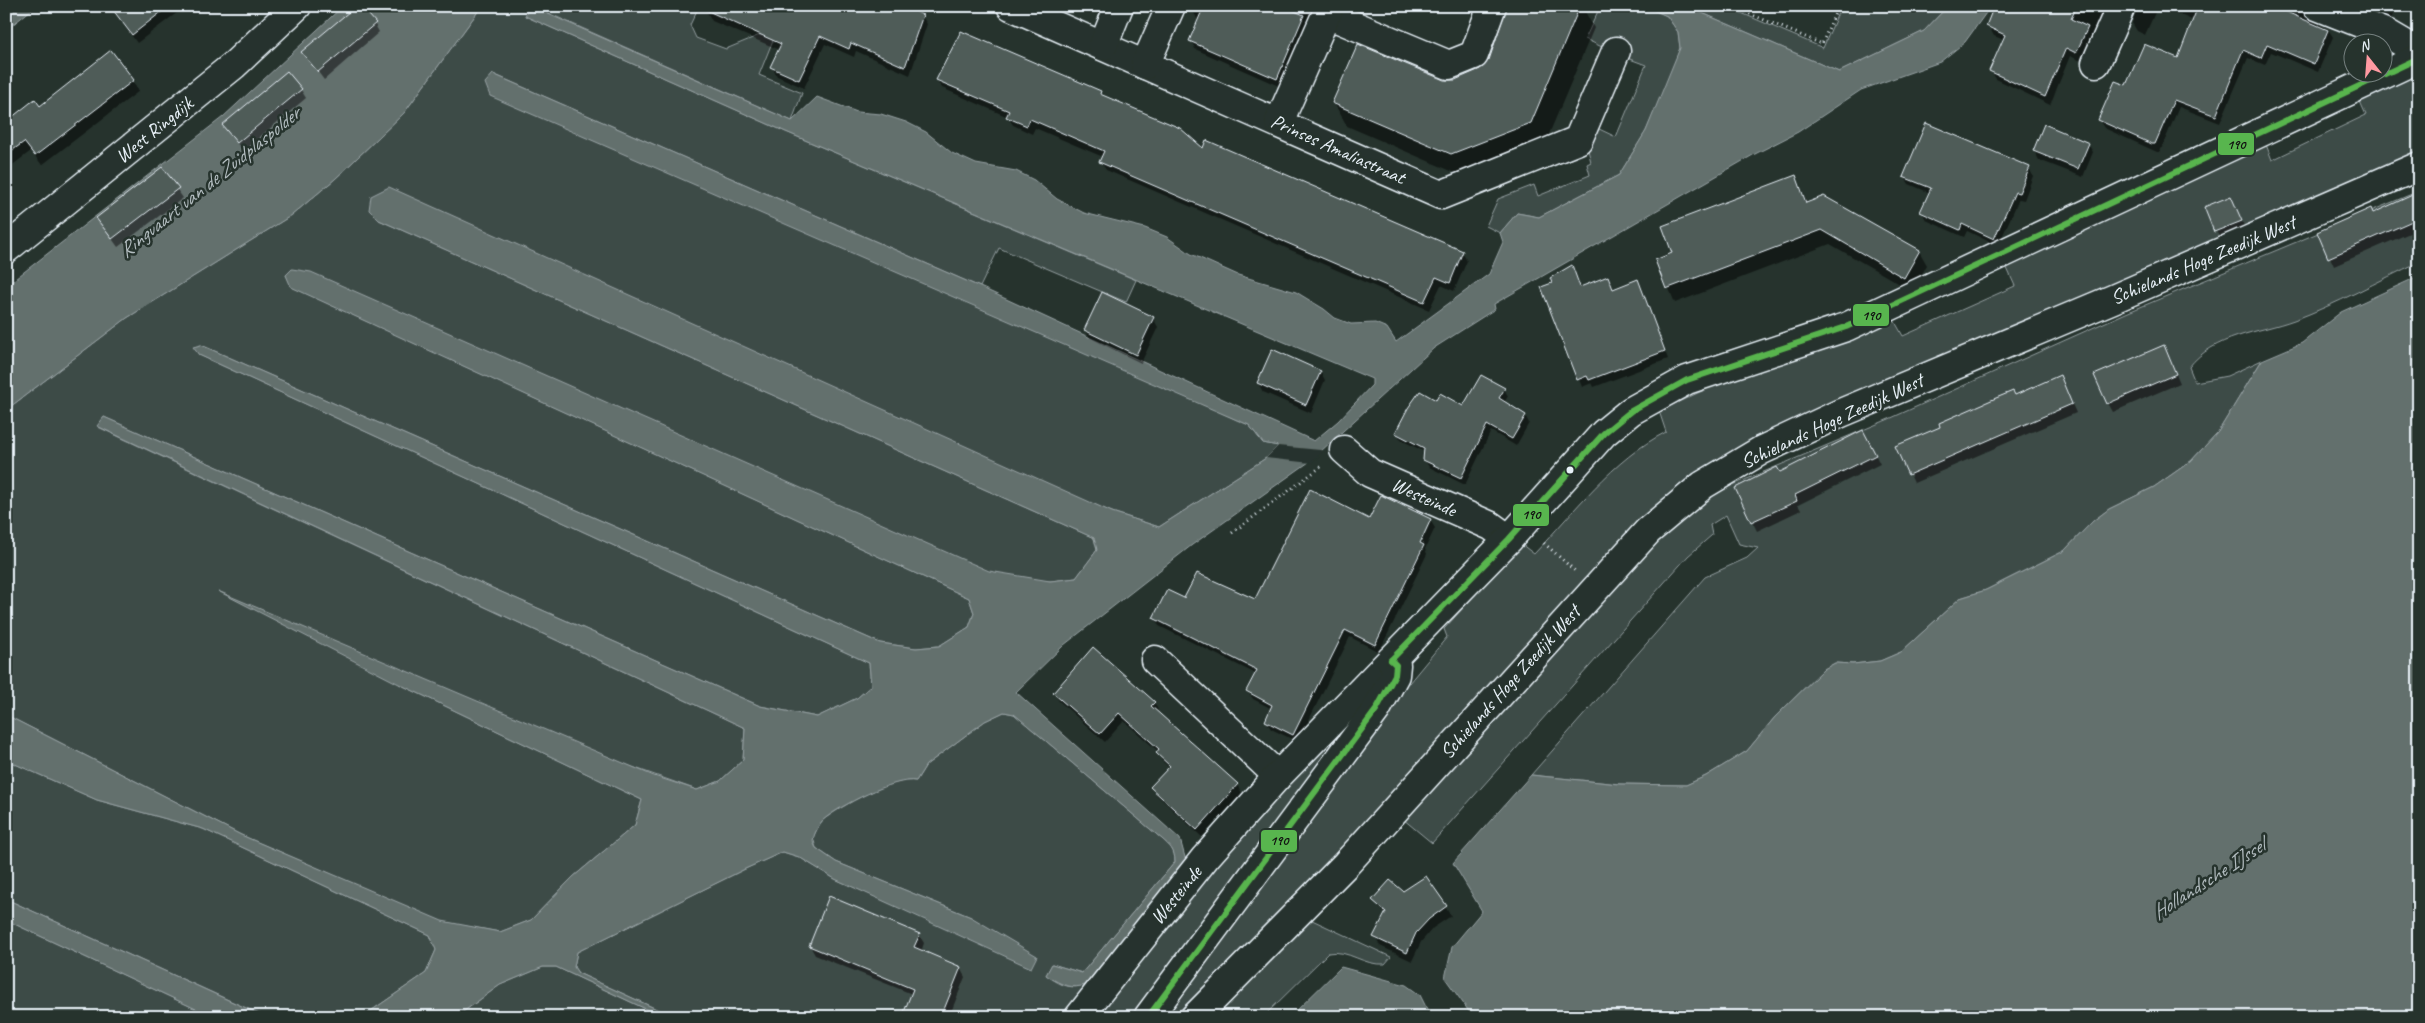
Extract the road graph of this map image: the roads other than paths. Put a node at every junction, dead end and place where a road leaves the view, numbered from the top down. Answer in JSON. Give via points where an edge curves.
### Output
{"nodes":[{"id":1,"x":298,"y":6,"type":"edge"},
{"id":2,"x":1011,"y":6,"type":"edge"},
{"id":3,"x":1119,"y":6,"type":"edge"},
{"id":4,"x":1171,"y":6,"type":"edge"},
{"id":5,"x":1492,"y":6,"type":"edge"},
{"id":6,"x":2121,"y":6,"type":"edge"},
{"id":7,"x":2317,"y":6,"type":"edge"},
{"id":8,"x":1328,"y":10,"type":"edge"},
{"id":9,"x":1103,"y":46,"type":"junction"},
{"id":10,"x":1616,"y":51,"type":"dead end"},
{"id":11,"x":2418,"y":58,"type":"edge"},
{"id":12,"x":2096,"y":63,"type":"dead end"},
{"id":13,"x":1146,"y":65,"type":"junction"},
{"id":14,"x":1279,"y":122,"type":"junction"},
{"id":15,"x":2419,"y":166,"type":"edge"},
{"id":16,"x":6,"y":249,"type":"edge"},
{"id":17,"x":1344,"y":450,"type":"road end"},
{"id":18,"x":1509,"y":538,"type":"junction"},
{"id":19,"x":1155,"y":660,"type":"dead end"},
{"id":20,"x":1391,"y":660,"type":"junction"},
{"id":21,"x":1278,"y":776,"type":"junction"},
{"id":22,"x":1079,"y":1017,"type":"edge"},
{"id":23,"x":1148,"y":1017,"type":"edge"},
{"id":24,"x":1195,"y":1017,"type":"edge"}],
"edges":[{"from":1,"to":16,"type":"street","name":"West Ringdijk","via":[[234,65]]},
{"from":2,"to":9,"type":"street","name":"Prinses Amaliastraat"},
{"from":3,"to":9,"type":"street"},
{"from":4,"to":13,"type":"street"},
{"from":5,"to":8,"type":"street","via":[[1474,55],[1449,65]]},
{"from":6,"to":12,"type":"street"},
{"from":7,"to":11,"type":"street","via":[[2388,34],[2405,44]]},
{"from":8,"to":14,"type":"street"},
{"from":9,"to":13,"type":"street","name":"Prinses Amaliastraat"},
{"from":10,"to":14,"type":"street","name":"Prinses Amaliastraat","via":[[1578,140],[1441,195]]},
{"from":11,"to":18,"type":"street","name":"Westeinde","via":[[1846,327],[1687,380],[1631,411],[1604,434]]},
{"from":13,"to":14,"type":"street","name":"Prinses Amaliastraat"},
{"from":15,"to":24,"type":"street","name":"Schielands Hoge Zeedijk West","via":[[1841,413],[1762,450],[1703,485],[1648,531],[1346,864]]},
{"from":17,"to":18,"type":"street","name":"Westeinde","via":[[1370,473],[1491,526]]},
{"from":18,"to":20,"type":"street","name":"Westeinde"},
{"from":19,"to":21,"type":"street"},
{"from":20,"to":21,"type":"street","name":"Westeinde"},
{"from":20,"to":23,"type":"street","via":[[1396,665],[1395,676],[1376,710]]},
{"from":21,"to":22,"type":"street","name":"Westeinde","via":[[1205,858]]}]}
